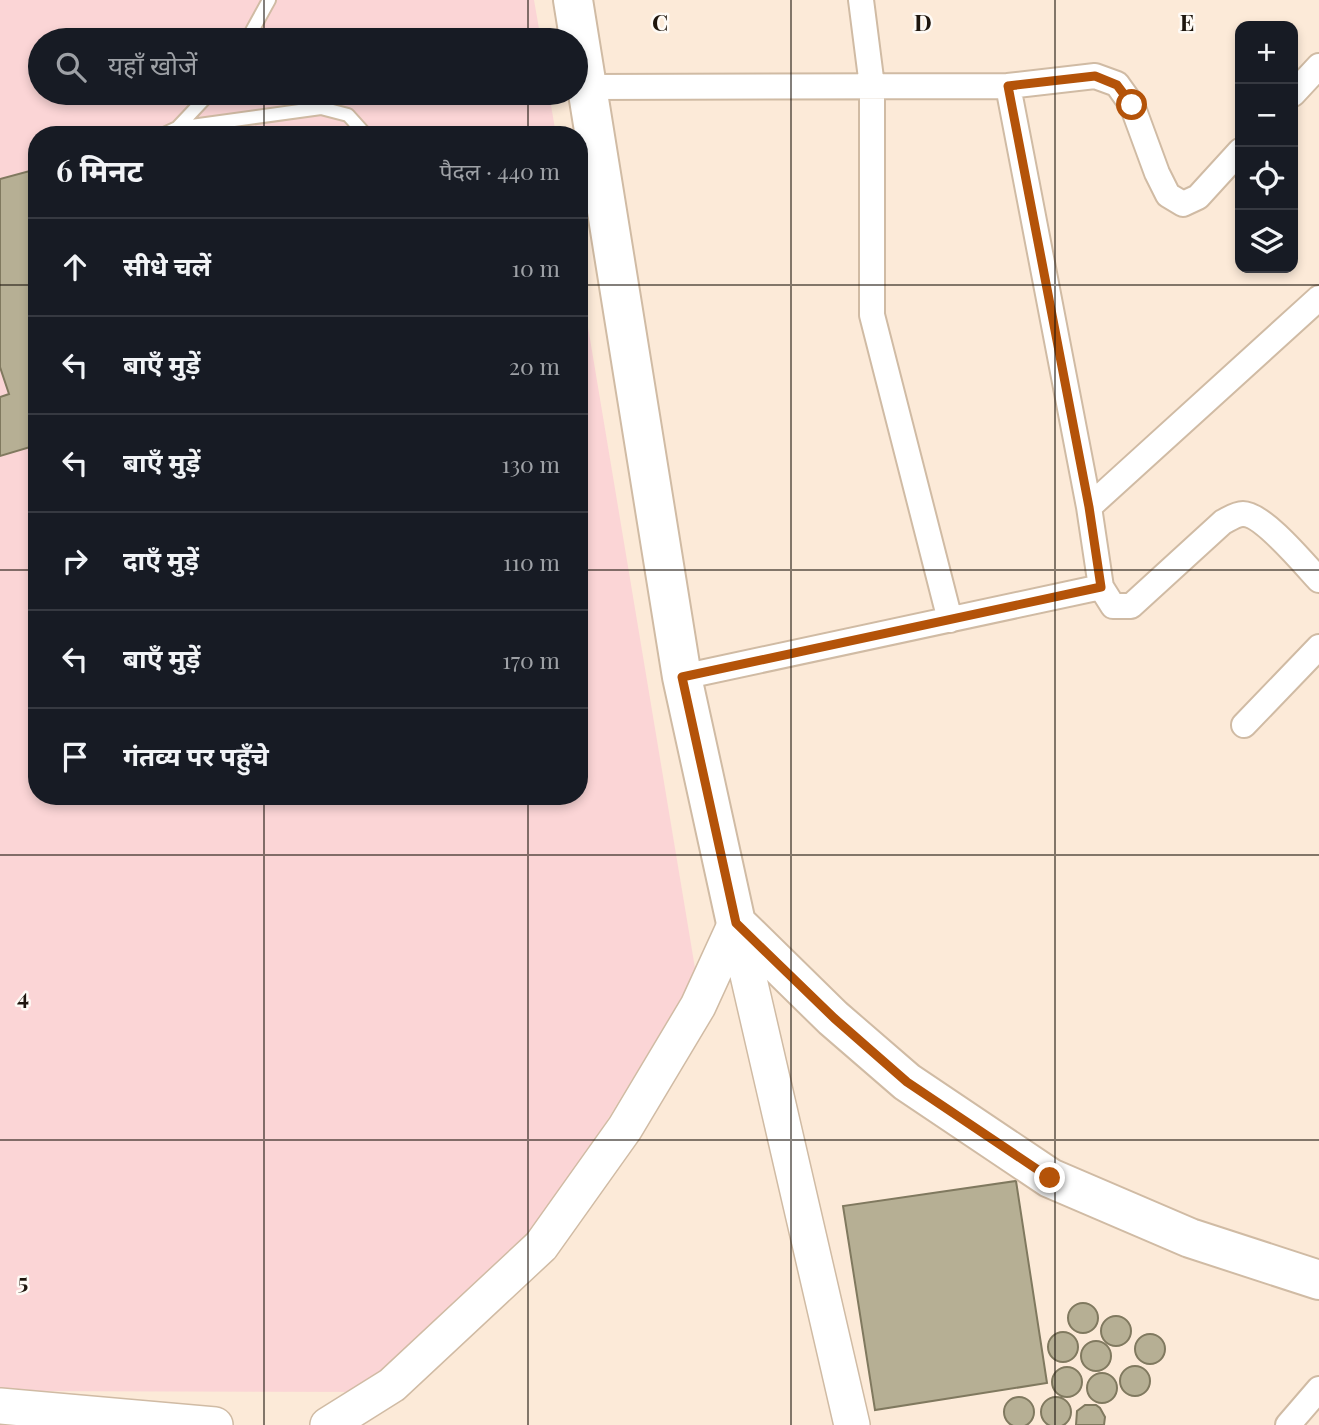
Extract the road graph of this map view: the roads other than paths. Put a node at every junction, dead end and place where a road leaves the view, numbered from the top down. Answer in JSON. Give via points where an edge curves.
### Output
{"nodes":[{"id":1,"x":269,"y":0,"type":"edge"},
{"id":2,"x":573,"y":0,"type":"edge"},
{"id":3,"x":861,"y":0,"type":"edge"},
{"id":4,"x":254,"y":28,"type":"edge"},
{"id":5,"x":578,"y":28,"type":"edge"},
{"id":6,"x":1319,"y":66,"type":"edge"},
{"id":7,"x":872,"y":86,"type":"junction"},
{"id":8,"x":1008,"y":86,"type":"junction"},
{"id":9,"x":588,"y":87,"type":"edge"},
{"id":10,"x":1298,"y":89,"type":"edge"},
{"id":11,"x":199,"y":105,"type":"edge"},
{"id":12,"x":587,"y":105,"type":"edge"},
{"id":13,"x":179,"y":126,"type":"edge"},
{"id":14,"x":191,"y":126,"type":"edge"},
{"id":15,"x":358,"y":126,"type":"edge"},
{"id":16,"x":587,"y":126,"type":"edge"},
{"id":17,"x":588,"y":145,"type":"edge"},
{"id":18,"x":1235,"y":156,"type":"edge"},
{"id":19,"x":1319,"y":299,"type":"edge"},
{"id":20,"x":1089,"y":507,"type":"junction"},
{"id":21,"x":1317,"y":573,"type":"edge"},
{"id":22,"x":1101,"y":587,"type":"junction"},
{"id":23,"x":950,"y":620,"type":"junction"},
{"id":24,"x":1319,"y":647,"type":"edge"},
{"id":25,"x":682,"y":677,"type":"junction"},
{"id":26,"x":1244,"y":725,"type":"dead end"},
{"id":27,"x":736,"y":923,"type":"junction"},
{"id":28,"x":1319,"y":1280,"type":"edge"},
{"id":29,"x":1319,"y":1388,"type":"edge"},
{"id":30,"x":0,"y":1406,"type":"edge"},
{"id":31,"x":180,"y":1423,"type":"edge"},
{"id":32,"x":215,"y":1425,"type":"edge"},
{"id":33,"x":328,"y":1425,"type":"edge"},
{"id":34,"x":852,"y":1425,"type":"edge"},
{"id":35,"x":1288,"y":1425,"type":"edge"}],
"edges":[{"from":1,"to":4,"type":"lane"},
{"from":2,"to":5,"type":"main road"},
{"from":3,"to":7,"type":"street"},
{"from":6,"to":10,"type":"street"},
{"from":7,"to":8,"type":"street"},
{"from":7,"to":9,"type":"street"},
{"from":7,"to":23,"type":"street","via":[[872,315]]},
{"from":8,"to":18,"type":"street","via":[[1095,76],[1117,85],[1132,105],[1168,195],[1183,204],[1198,197]]},
{"from":8,"to":20,"type":"street"},
{"from":11,"to":13,"type":"lane"},
{"from":12,"to":16,"type":"main road"},
{"from":14,"to":15,"type":"lane","via":[[321,108],[348,115]]},
{"from":17,"to":25,"type":"main road"},
{"from":19,"to":20,"type":"street"},
{"from":20,"to":22,"type":"street"},
{"from":21,"to":22,"type":"street","via":[[1260,520],[1245,513],[1223,522],[1131,606],[1113,606]]},
{"from":22,"to":23,"type":"street"},
{"from":23,"to":25,"type":"street"},
{"from":24,"to":26,"type":"street"},
{"from":25,"to":27,"type":"main road"},
{"from":27,"to":28,"type":"main road","via":[[907,1082],[1050,1178],[1190,1238]]},
{"from":27,"to":33,"type":"street","via":[[698,1006],[625,1128],[541,1246],[392,1385]]},
{"from":27,"to":34,"type":"street"},
{"from":29,"to":35,"type":"street"},
{"from":30,"to":31,"type":"street"},
{"from":31,"to":32,"type":"street"}]}
